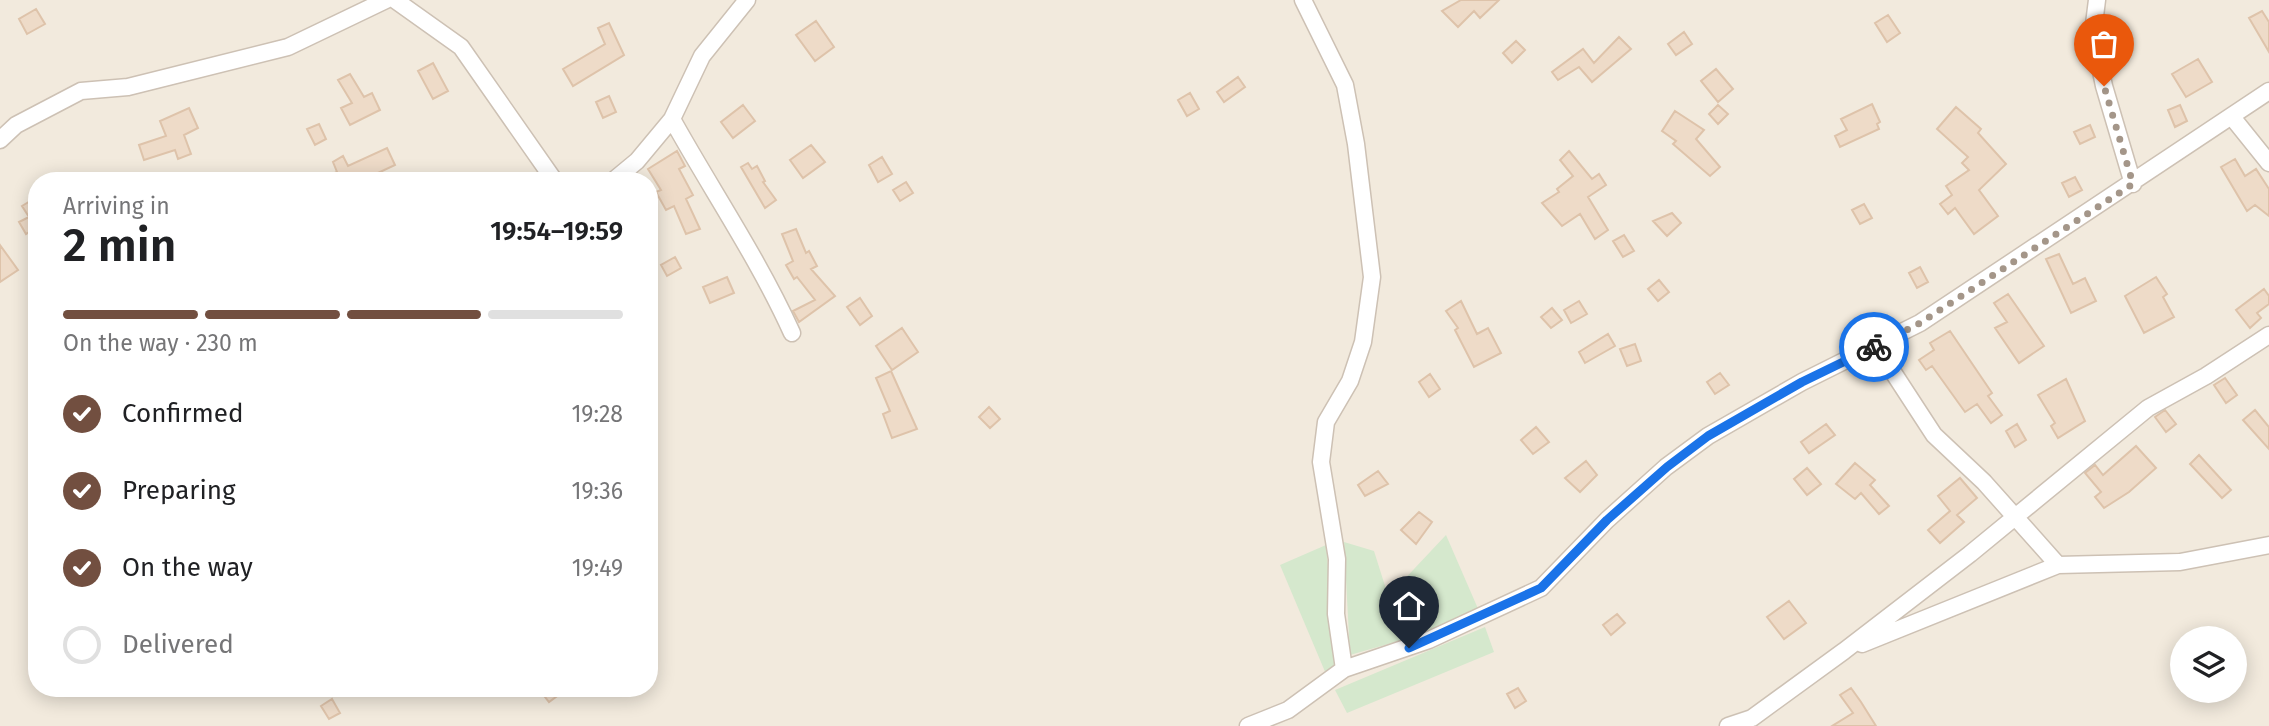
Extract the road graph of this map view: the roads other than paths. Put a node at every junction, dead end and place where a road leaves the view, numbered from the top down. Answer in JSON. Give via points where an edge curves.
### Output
{"nodes":[{"id":1,"x":386,"y":0,"type":"edge"},
{"id":2,"x":395,"y":0,"type":"edge"},
{"id":3,"x":747,"y":0,"type":"edge"},
{"id":4,"x":1303,"y":0,"type":"edge"},
{"id":5,"x":2097,"y":0,"type":"edge"},
{"id":6,"x":2269,"y":92,"type":"edge"},
{"id":7,"x":2232,"y":117,"type":"junction"},
{"id":8,"x":672,"y":119,"type":"junction"},
{"id":9,"x":0,"y":140,"type":"edge"},
{"id":10,"x":2269,"y":163,"type":"edge"},
{"id":11,"x":548,"y":172,"type":"edge"},
{"id":12,"x":624,"y":172,"type":"edge"},
{"id":13,"x":2133,"y":184,"type":"junction"},
{"id":14,"x":792,"y":333,"type":"dead end"},
{"id":15,"x":2269,"y":335,"type":"edge"},
{"id":16,"x":1876,"y":346,"type":"junction"},
{"id":17,"x":2015,"y":518,"type":"junction"},
{"id":18,"x":2269,"y":545,"type":"edge"},
{"id":19,"x":2057,"y":565,"type":"junction"},
{"id":20,"x":1844,"y":651,"type":"junction"},
{"id":21,"x":1344,"y":670,"type":"junction"},
{"id":22,"x":1248,"y":726,"type":"edge"},
{"id":23,"x":1728,"y":726,"type":"edge"}],
"edges":[{"from":1,"to":9,"type":"street","via":[[288,47],[128,87],[81,92],[16,125]]},
{"from":2,"to":11,"type":"street","via":[[461,47]]},
{"from":3,"to":8,"type":"street","via":[[702,57]]},
{"from":4,"to":21,"type":"street","via":[[1345,85],[1372,277],[1363,342],[1350,381],[1326,422],[1321,462],[1337,559],[1336,614]]},
{"from":5,"to":13,"type":"street","via":[[2093,32]]},
{"from":6,"to":7,"type":"street"},
{"from":7,"to":10,"type":"street"},
{"from":7,"to":13,"type":"street"},
{"from":8,"to":12,"type":"street"},
{"from":8,"to":14,"type":"street","via":[[765,274]]},
{"from":13,"to":16,"type":"street","via":[[1920,323]]},
{"from":15,"to":17,"type":"street","via":[[2148,408]]},
{"from":16,"to":17,"type":"street","via":[[1934,435]]},
{"from":16,"to":21,"type":"street","via":[[1708,436],[1617,511],[1541,588],[1429,640]]},
{"from":17,"to":19,"type":"street"},
{"from":17,"to":20,"type":"street"},
{"from":18,"to":19,"type":"street","via":[[2180,562]]},
{"from":19,"to":20,"type":"street"},
{"from":20,"to":23,"type":"street","via":[[1752,718]]},
{"from":21,"to":22,"type":"street","via":[[1288,710]]}]}
